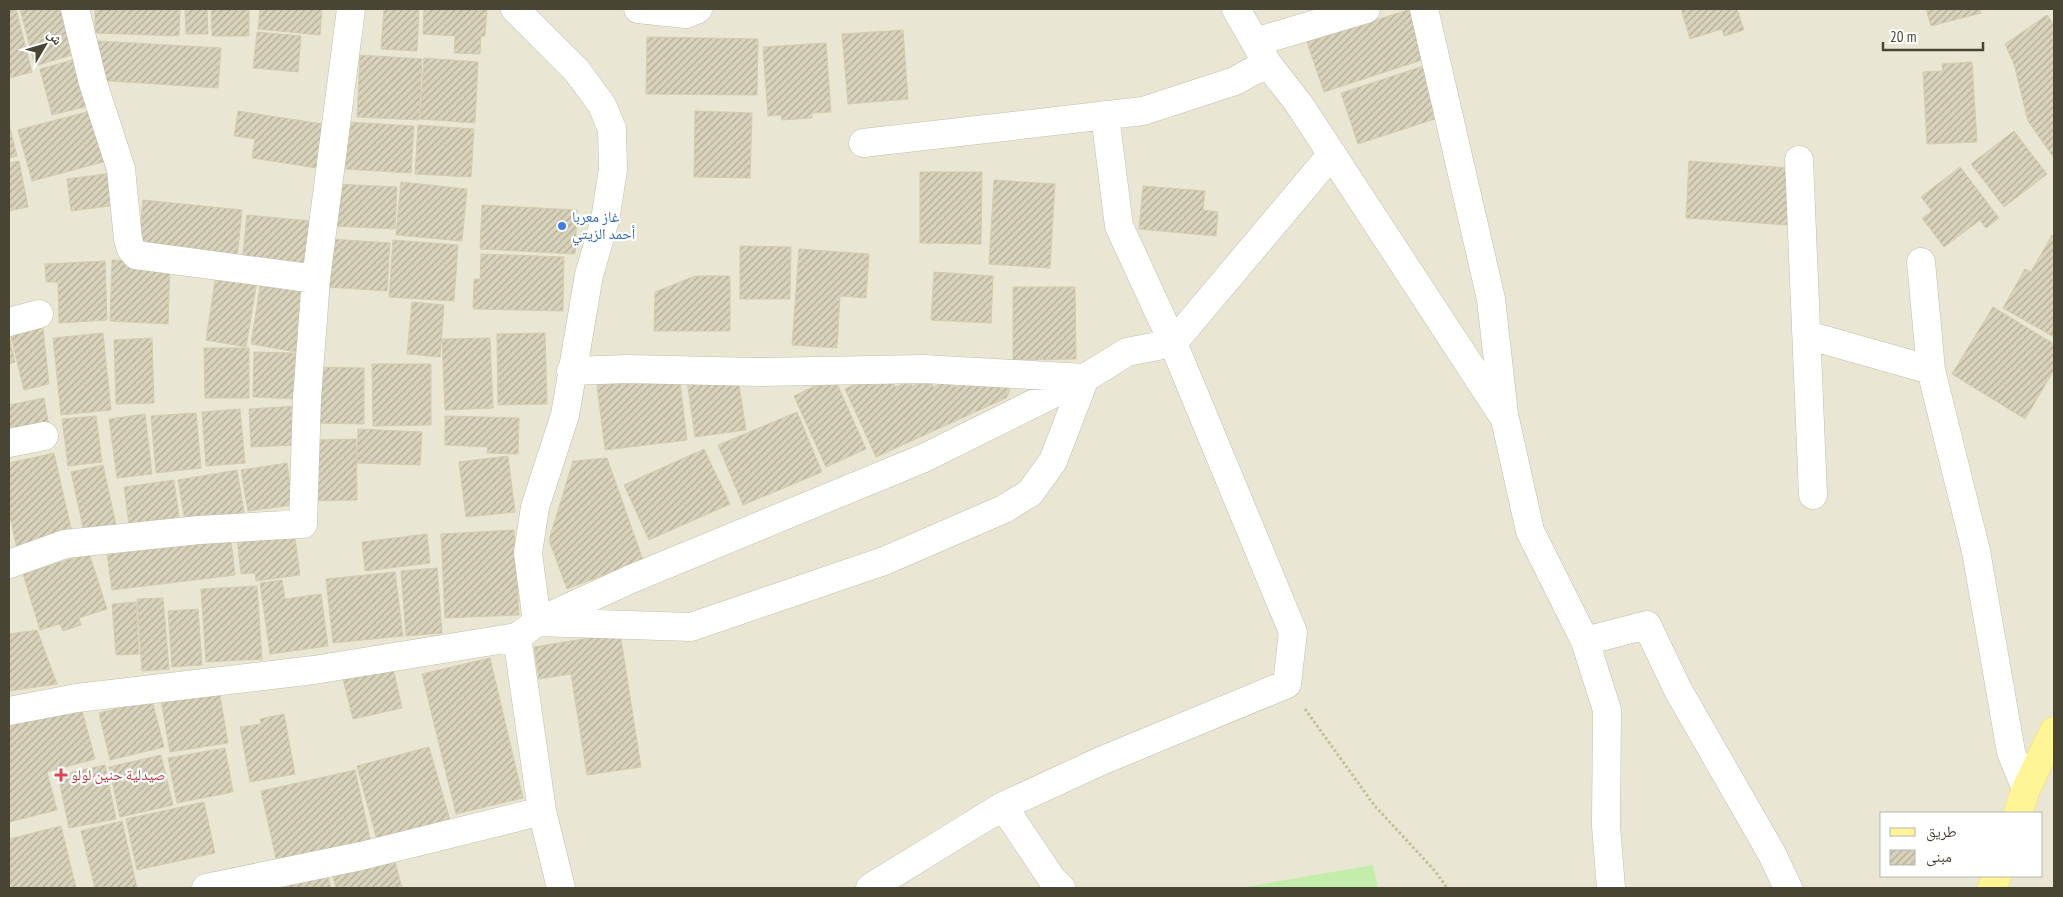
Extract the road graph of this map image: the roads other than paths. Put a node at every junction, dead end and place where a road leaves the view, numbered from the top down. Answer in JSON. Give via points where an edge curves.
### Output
{"nodes":[{"id":1,"x":75,"y":9,"type":"edge"},
{"id":2,"x":351,"y":9,"type":"edge"},
{"id":3,"x":515,"y":9,"type":"edge"},
{"id":4,"x":638,"y":9,"type":"edge"},
{"id":5,"x":698,"y":9,"type":"edge"},
{"id":6,"x":1236,"y":9,"type":"edge"},
{"id":7,"x":1366,"y":9,"type":"edge"},
{"id":8,"x":1424,"y":9,"type":"edge"},
{"id":9,"x":1261,"y":53,"type":"junction"},
{"id":10,"x":1105,"y":115,"type":"junction"},
{"id":11,"x":863,"y":143,"type":"dead end"},
{"id":12,"x":1332,"y":154,"type":"junction"},
{"id":13,"x":1799,"y":160,"type":"dead end"},
{"id":14,"x":1921,"y":262,"type":"dead end"},
{"id":15,"x":316,"y":279,"type":"junction"},
{"id":16,"x":39,"y":314,"type":"dead end"},
{"id":17,"x":9,"y":322,"type":"edge"},
{"id":18,"x":1807,"y":335,"type":"junction"},
{"id":19,"x":1173,"y":343,"type":"junction"},
{"id":20,"x":1931,"y":370,"type":"junction"},
{"id":21,"x":571,"y":371,"type":"junction"},
{"id":22,"x":1085,"y":378,"type":"junction"},
{"id":23,"x":1504,"y":419,"type":"junction"},
{"id":24,"x":44,"y":436,"type":"dead end"},
{"id":25,"x":9,"y":444,"type":"edge"},
{"id":26,"x":1813,"y":495,"type":"dead end"},
{"id":27,"x":9,"y":564,"type":"edge"},
{"id":28,"x":527,"y":630,"type":"junction"},
{"id":29,"x":1585,"y":641,"type":"junction"},
{"id":30,"x":9,"y":711,"type":"edge"},
{"id":31,"x":2054,"y":731,"type":"edge"},
{"id":32,"x":2022,"y":801,"type":"edge"},
{"id":33,"x":1003,"y":806,"type":"junction"},
{"id":34,"x":542,"y":811,"type":"junction"},
{"id":35,"x":206,"y":888,"type":"edge"},
{"id":36,"x":561,"y":888,"type":"edge"},
{"id":37,"x":870,"y":888,"type":"edge"},
{"id":38,"x":1061,"y":888,"type":"edge"},
{"id":39,"x":1611,"y":888,"type":"edge"},
{"id":40,"x":1788,"y":888,"type":"edge"}],
"edges":[{"from":1,"to":15,"type":"street","via":[[93,83],[121,169],[128,239],[136,255]]},
{"from":2,"to":15,"type":"street"},
{"from":3,"to":21,"type":"street","via":[[577,71],[602,105],[612,129],[613,170],[605,220],[589,276]]},
{"from":4,"to":5,"type":"street","via":[[686,14]]},
{"from":6,"to":9,"type":"street"},
{"from":7,"to":9,"type":"street"},
{"from":8,"to":23,"type":"street","via":[[1491,299]]},
{"from":9,"to":10,"type":"street","via":[[1235,81],[1143,111]]},
{"from":9,"to":12,"type":"street"},
{"from":10,"to":11,"type":"street"},
{"from":10,"to":19,"type":"street","via":[[1119,226]]},
{"from":12,"to":19,"type":"street"},
{"from":12,"to":23,"type":"street"},
{"from":13,"to":18,"type":"street"},
{"from":14,"to":20,"type":"street"},
{"from":15,"to":27,"type":"street","via":[[303,524],[199,530],[66,544]]},
{"from":16,"to":17,"type":"street"},
{"from":18,"to":20,"type":"street"},
{"from":18,"to":26,"type":"street"},
{"from":19,"to":22,"type":"street","via":[[1127,352]]},
{"from":19,"to":33,"type":"street","via":[[1293,632],[1286,684]]},
{"from":20,"to":32,"type":"street","via":[[1976,551]]},
{"from":21,"to":22,"type":"street","via":[[924,369]]},
{"from":21,"to":28,"type":"street","via":[[565,415],[535,507],[528,553]]},
{"from":22,"to":28,"type":"street","via":[[924,458],[631,579]]},
{"from":22,"to":28,"type":"street","via":[[1053,461],[1030,493],[1004,509],[884,561],[691,628]]},
{"from":23,"to":29,"type":"street","via":[[1530,531]]},
{"from":24,"to":25,"type":"street"},
{"from":28,"to":30,"type":"street","via":[[314,670],[77,698]]},
{"from":28,"to":34,"type":"street"},
{"from":29,"to":39,"type":"street","via":[[1608,710],[1606,826]]},
{"from":29,"to":40,"type":"street","via":[[1647,625],[1678,690],[1772,854]]},
{"from":31,"to":32,"type":"main road"},
{"from":33,"to":37,"type":"street"},
{"from":33,"to":38,"type":"street"},
{"from":34,"to":35,"type":"street","via":[[361,856]]},
{"from":34,"to":36,"type":"street"}]}
